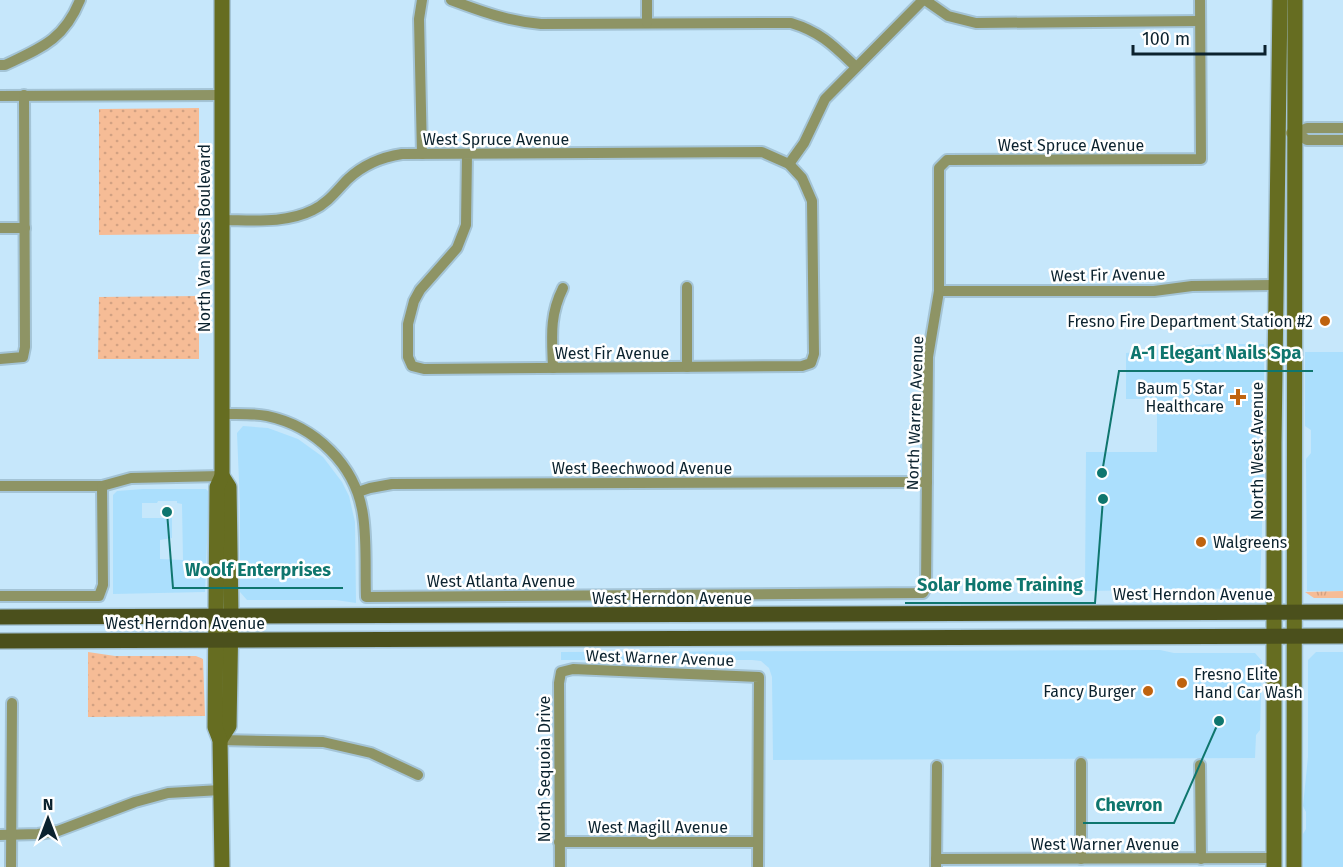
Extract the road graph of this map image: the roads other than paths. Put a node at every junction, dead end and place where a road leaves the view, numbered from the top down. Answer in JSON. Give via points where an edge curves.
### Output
{"nodes":[{"id":1,"x":80,"y":0,"type":"edge"},
{"id":2,"x":222,"y":0,"type":"edge"},
{"id":3,"x":422,"y":0,"type":"edge"},
{"id":4,"x":451,"y":0,"type":"edge"},
{"id":5,"x":647,"y":0,"type":"edge"},
{"id":6,"x":924,"y":0,"type":"edge"},
{"id":7,"x":1200,"y":0,"type":"edge"},
{"id":8,"x":1280,"y":0,"type":"edge"},
{"id":9,"x":1295,"y":0,"type":"edge"},
{"id":10,"x":1200,"y":21,"type":"junction"},
{"id":11,"x":647,"y":23,"type":"junction"},
{"id":12,"x":0,"y":65,"type":"edge"},
{"id":13,"x":856,"y":67,"type":"junction"},
{"id":14,"x":222,"y":95,"type":"junction"},
{"id":15,"x":0,"y":96,"type":"edge"},
{"id":16,"x":24,"y":96,"type":"junction"},
{"id":17,"x":1343,"y":128,"type":"edge"},
{"id":18,"x":1279,"y":134,"type":"junction"},
{"id":19,"x":1296,"y":134,"type":"junction"},
{"id":20,"x":1343,"y":140,"type":"edge"},
{"id":21,"x":422,"y":154,"type":"junction"},
{"id":22,"x":467,"y":154,"type":"junction"},
{"id":23,"x":942,"y":163,"type":"joint"},
{"id":24,"x":789,"y":164,"type":"junction"},
{"id":25,"x":221,"y":220,"type":"junction"},
{"id":26,"x":0,"y":228,"type":"edge"},
{"id":27,"x":25,"y":228,"type":"junction"},
{"id":28,"x":1277,"y":285,"type":"junction"},
{"id":29,"x":687,"y":287,"type":"dead end"},
{"id":30,"x":563,"y":288,"type":"dead end"},
{"id":31,"x":939,"y":291,"type":"junction"},
{"id":32,"x":0,"y":359,"type":"edge"},
{"id":33,"x":1294,"y":361,"type":"junction"},
{"id":34,"x":687,"y":367,"type":"junction"},
{"id":35,"x":552,"y":368,"type":"junction"},
{"id":36,"x":221,"y":414,"type":"junction"},
{"id":37,"x":222,"y":477,"type":"junction"},
{"id":38,"x":927,"y":482,"type":"junction"},
{"id":39,"x":0,"y":486,"type":"edge"},
{"id":40,"x":102,"y":486,"type":"junction"},
{"id":41,"x":358,"y":492,"type":"junction"},
{"id":42,"x":923,"y":593,"type":"joint"},
{"id":43,"x":0,"y":596,"type":"edge"},
{"id":44,"x":1294,"y":611,"type":"junction"},
{"id":45,"x":1275,"y":612,"type":"junction"},
{"id":46,"x":1343,"y":612,"type":"edge"},
{"id":47,"x":224,"y":616,"type":"junction"},
{"id":48,"x":0,"y":617,"type":"edge"},
{"id":49,"x":1274,"y":636,"type":"junction"},
{"id":50,"x":1294,"y":636,"type":"junction"},
{"id":51,"x":1343,"y":636,"type":"edge"},
{"id":52,"x":0,"y":641,"type":"edge"},
{"id":53,"x":223,"y":641,"type":"junction"},
{"id":54,"x":561,"y":672,"type":"joint"},
{"id":55,"x":12,"y":704,"type":"dead end"},
{"id":56,"x":220,"y":740,"type":"junction"},
{"id":57,"x":1274,"y":742,"type":"junction"},
{"id":58,"x":1081,"y":763,"type":"dead end"},
{"id":59,"x":1200,"y":765,"type":"dead end"},
{"id":60,"x":937,"y":766,"type":"dead end"},
{"id":61,"x":418,"y":775,"type":"dead end"},
{"id":62,"x":221,"y":790,"type":"junction"},
{"id":63,"x":1274,"y":793,"type":"junction"},
{"id":64,"x":1293,"y":817,"type":"junction"},
{"id":65,"x":5,"y":835,"type":"edge"},
{"id":66,"x":559,"y":842,"type":"junction"},
{"id":67,"x":758,"y":842,"type":"junction"},
{"id":68,"x":1081,"y":859,"type":"junction"},
{"id":69,"x":1201,"y":859,"type":"junction"},
{"id":70,"x":1293,"y":860,"type":"edge"},
{"id":71,"x":1251,"y":862,"type":"edge"},
{"id":72,"x":936,"y":863,"type":"edge"},
{"id":73,"x":1277,"y":864,"type":"edge"},
{"id":74,"x":11,"y":867,"type":"edge"},
{"id":75,"x":222,"y":867,"type":"edge"},
{"id":76,"x":560,"y":867,"type":"edge"},
{"id":77,"x":758,"y":867,"type":"edge"}],
"edges":[{"from":1,"to":12,"type":"street","via":[[73,18],[47,45]]},
{"from":2,"to":14,"type":"street","name":"North Van Ness Boulevard"},
{"from":3,"to":21,"type":"street"},
{"from":4,"to":11,"type":"street","via":[[514,22]]},
{"from":5,"to":11,"type":"street"},
{"from":6,"to":10,"type":"street","via":[[948,16],[976,23]]},
{"from":6,"to":13,"type":"street"},
{"from":7,"to":10,"type":"street"},
{"from":8,"to":18,"type":"street","name":"North West Avenue"},
{"from":9,"to":19,"type":"street"},
{"from":10,"to":23,"type":"street","name":"West Spruce Avenue","via":[[1201,159]]},
{"from":11,"to":13,"type":"street","via":[[791,23],[826,38]]},
{"from":13,"to":24,"type":"street","via":[[825,99]]},
{"from":14,"to":16,"type":"street"},
{"from":14,"to":25,"type":"street","name":"North Van Ness Boulevard"},
{"from":15,"to":16,"type":"street"},
{"from":16,"to":27,"type":"street"},
{"from":17,"to":19,"type":"street","via":[[1307,128]]},
{"from":18,"to":19,"type":"street"},
{"from":18,"to":28,"type":"street","name":"North West Avenue"},
{"from":19,"to":20,"type":"street","via":[[1307,140]]},
{"from":19,"to":33,"type":"street"},
{"from":21,"to":22,"type":"street","name":"West Spruce Avenue"},
{"from":21,"to":25,"type":"street","name":"West Spruce Avenue","via":[[391,156],[369,164],[315,210],[300,215],[270,220]]},
{"from":22,"to":24,"type":"street","name":"West Spruce Avenue","via":[[762,152]]},
{"from":22,"to":35,"type":"street","name":"West Fir Avenue","via":[[466,225],[457,248],[420,290],[412,306],[408,357],[412,366],[424,369]]},
{"from":23,"to":31,"type":"street","name":"North Warren Avenue"},
{"from":24,"to":34,"type":"street","name":"West Fir Avenue","via":[[805,184],[814,213],[811,363]]},
{"from":25,"to":36,"type":"street","name":"North Van Ness Boulevard"},
{"from":26,"to":27,"type":"street"},
{"from":27,"to":32,"type":"street","via":[[25,347],[23,357]]},
{"from":28,"to":31,"type":"street","name":"West Fir Avenue","via":[[1192,286],[1154,291]]},
{"from":28,"to":33,"type":"street","via":[[1285,289],[1287,352]]},
{"from":28,"to":45,"type":"street","name":"North West Avenue"},
{"from":29,"to":34,"type":"street"},
{"from":30,"to":35,"type":"street","via":[[552,319]]},
{"from":31,"to":38,"type":"street","name":"North Warren Avenue","via":[[928,357]]},
{"from":33,"to":44,"type":"street"},
{"from":34,"to":35,"type":"street","name":"West Fir Avenue"},
{"from":36,"to":37,"type":"street","name":"North Van Ness Boulevard"},
{"from":36,"to":41,"type":"street","via":[[266,416],[301,428],[340,462]]},
{"from":37,"to":40,"type":"street","via":[[130,478]]},
{"from":37,"to":47,"type":"street","name":"North Van Ness Boulevard","via":[[217,488]]},
{"from":38,"to":41,"type":"street","name":"West Beechwood Avenue","via":[[392,484]]},
{"from":38,"to":42,"type":"street","name":"North Warren Avenue"},
{"from":39,"to":40,"type":"street"},
{"from":40,"to":43,"type":"street","via":[[103,585],[99,596]]},
{"from":41,"to":42,"type":"street","name":"West Atlanta Avenue","via":[[365,528],[366,597]]},
{"from":44,"to":45,"type":"main road","name":"West Herndon Avenue"},
{"from":44,"to":46,"type":"main road","name":"West Herndon Avenue"},
{"from":44,"to":50,"type":"street"},
{"from":45,"to":47,"type":"main road","name":"West Herndon Avenue"},
{"from":45,"to":49,"type":"street","name":"North West Avenue"},
{"from":47,"to":48,"type":"main road","name":"West Herndon Avenue"},
{"from":47,"to":53,"type":"street","name":"North Van Ness Boulevard"},
{"from":49,"to":50,"type":"main road","name":"West Herndon Avenue"},
{"from":49,"to":53,"type":"main road","name":"West Herndon Avenue"},
{"from":49,"to":57,"type":"street","name":"North West Avenue"},
{"from":50,"to":51,"type":"main road","name":"West Herndon Avenue"},
{"from":50,"to":64,"type":"street"},
{"from":52,"to":53,"type":"main road","name":"West Herndon Avenue"},
{"from":53,"to":56,"type":"street","name":"North Van Ness Boulevard","via":[[215,727]]},
{"from":54,"to":66,"type":"street","name":"North Sequoia Drive"},
{"from":54,"to":67,"type":"street","name":"West Warner Avenue","via":[[573,669],[759,677]]},
{"from":55,"to":65,"type":"street"},
{"from":56,"to":61,"type":"street","via":[[323,742],[371,753]]},
{"from":56,"to":62,"type":"street","name":"North Van Ness Boulevard"},
{"from":57,"to":63,"type":"street","name":"North West Avenue"},
{"from":57,"to":64,"type":"street","via":[[1282,750],[1285,799]]},
{"from":58,"to":68,"type":"street"},
{"from":59,"to":69,"type":"street"},
{"from":60,"to":72,"type":"street"},
{"from":62,"to":65,"type":"street","via":[[161,794],[58,831]]},
{"from":62,"to":75,"type":"street","name":"North Van Ness Boulevard"},
{"from":63,"to":70,"type":"street","via":[[1283,817],[1284,847]]},
{"from":63,"to":73,"type":"street","name":"North West Avenue"},
{"from":64,"to":70,"type":"street"},
{"from":65,"to":74,"type":"street"},
{"from":66,"to":67,"type":"street","name":"West Magill Avenue"},
{"from":66,"to":76,"type":"street","name":"North Sequoia Drive"},
{"from":67,"to":77,"type":"street"},
{"from":68,"to":69,"type":"street","name":"West Warner Avenue"},
{"from":68,"to":72,"type":"street","name":"West Warner Avenue"},
{"from":69,"to":71,"type":"street","name":"West Warner Avenue"},
{"from":71,"to":73,"type":"street","name":"West Warner Avenue"}]}
